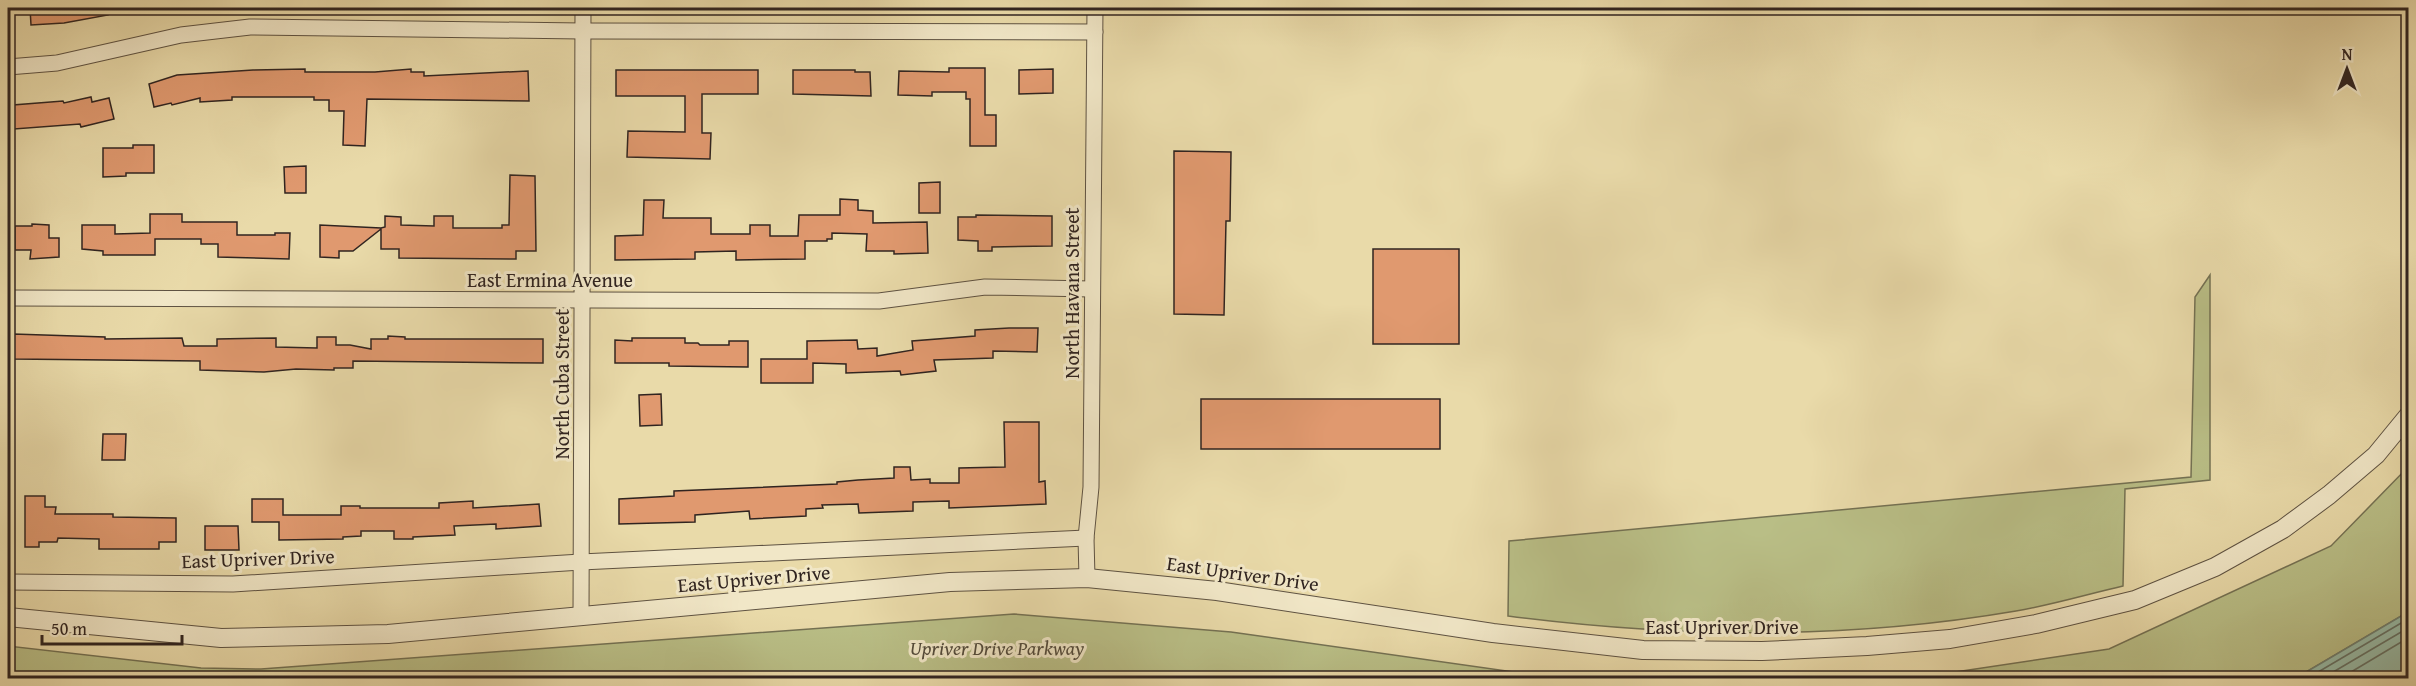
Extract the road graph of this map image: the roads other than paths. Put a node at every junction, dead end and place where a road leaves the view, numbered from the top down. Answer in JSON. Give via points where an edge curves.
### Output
{"nodes":[{"id":1,"x":582,"y":8,"type":"edge"},
{"id":2,"x":1095,"y":8,"type":"edge"},
{"id":3,"x":582,"y":32,"type":"junction"},
{"id":4,"x":1095,"y":32,"type":"junction"},
{"id":5,"x":8,"y":67,"type":"edge"},
{"id":6,"x":1091,"y":289,"type":"junction"},
{"id":7,"x":8,"y":298,"type":"edge"},
{"id":8,"x":582,"y":301,"type":"junction"},
{"id":9,"x":2409,"y":416,"type":"edge"},
{"id":10,"x":1086,"y":538,"type":"junction"},
{"id":11,"x":581,"y":562,"type":"junction"},
{"id":12,"x":1087,"y":578,"type":"junction"},
{"id":13,"x":8,"y":582,"type":"edge"},
{"id":14,"x":8,"y":617,"type":"edge"},
{"id":15,"x":581,"y":617,"type":"junction"}],
"edges":[{"from":1,"to":3,"type":"street","name":"North Cuba Street"},
{"from":2,"to":4,"type":"street","name":"North Havana Street"},
{"from":3,"to":4,"type":"street"},
{"from":3,"to":5,"type":"street","via":[[250,27],[181,36],[57,63]]},
{"from":3,"to":8,"type":"street","name":"North Cuba Street"},
{"from":4,"to":6,"type":"street","name":"North Havana Street"},
{"from":6,"to":8,"type":"street","name":"East Ermina Avenue","via":[[985,287],[879,301]]},
{"from":6,"to":10,"type":"street","name":"North Havana Street","via":[[1091,487]]},
{"from":7,"to":8,"type":"street","name":"East Ermina Avenue"},
{"from":8,"to":11,"type":"street","name":"North Cuba Street"},
{"from":9,"to":12,"type":"street","name":"East Upriver Drive","via":[[2376,455],[2329,495],[2283,529],[2216,567],[2134,600],[2036,624],[1950,639],[1762,651],[1643,650],[1492,633],[1217,591]]},
{"from":10,"to":11,"type":"street","name":"East Upriver Drive"},
{"from":10,"to":12,"type":"street","name":"North Havana Street"},
{"from":11,"to":13,"type":"street","name":"East Upriver Drive","via":[[233,584]]},
{"from":11,"to":15,"type":"street","name":"North Cuba Street"},
{"from":12,"to":15,"type":"street","name":"East Upriver Drive","via":[[950,582]]},
{"from":14,"to":15,"type":"street","name":"East Upriver Drive","via":[[221,638],[388,634]]}]}
